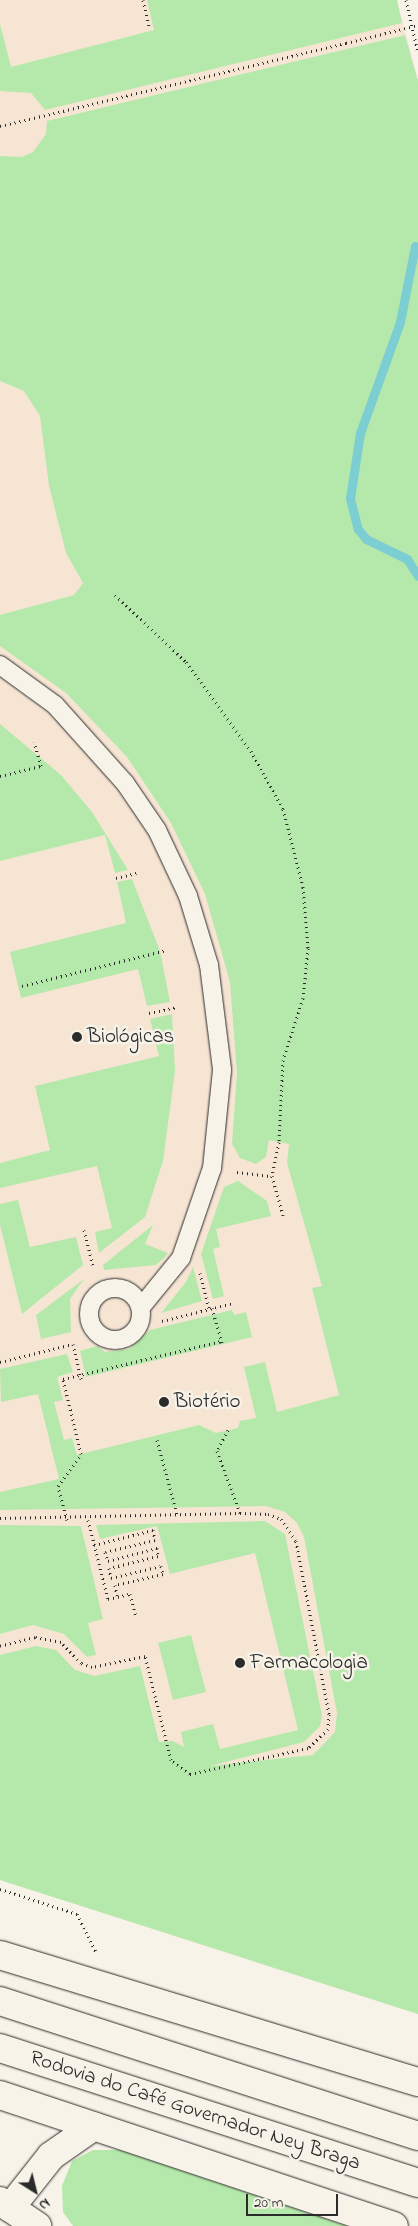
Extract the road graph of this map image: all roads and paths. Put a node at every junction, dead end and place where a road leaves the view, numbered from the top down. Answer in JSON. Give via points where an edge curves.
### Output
{"nodes":[{"id":1,"x":142,"y":0,"type":"edge"},
{"id":2,"x":406,"y":0,"type":"edge"},
{"id":3,"x":418,"y":25,"type":"edge"},
{"id":4,"x":149,"y":27,"type":"dead end"},
{"id":5,"x":418,"y":53,"type":"edge"},
{"id":6,"x":0,"y":126,"type":"edge"},
{"id":7,"x":115,"y":595,"type":"dead end"},
{"id":8,"x":0,"y":665,"type":"edge"},
{"id":9,"x":34,"y":742,"type":"dead end"},
{"id":10,"x":0,"y":776,"type":"edge"},
{"id":11,"x":136,"y":873,"type":"dead end"},
{"id":12,"x":116,"y":878,"type":"dead end"},
{"id":13,"x":166,"y":950,"type":"dead end"},
{"id":14,"x":22,"y":986,"type":"dead end"},
{"id":15,"x":177,"y":1007,"type":"dead end"},
{"id":16,"x":149,"y":1013,"type":"dead end"},
{"id":17,"x":237,"y":1172,"type":"dead end"},
{"id":18,"x":272,"y":1176,"type":"junction"},
{"id":19,"x":283,"y":1215,"type":"dead end"},
{"id":20,"x":84,"y":1230,"type":"dead end"},
{"id":21,"x":93,"y":1265,"type":"dead end"},
{"id":22,"x":200,"y":1271,"type":"dead end"},
{"id":23,"x":233,"y":1303,"type":"dead end"},
{"id":24,"x":141,"y":1307,"type":"dead end"},
{"id":25,"x":210,"y":1309,"type":"junction"},
{"id":26,"x":162,"y":1321,"type":"dead end"},
{"id":27,"x":0,"y":1362,"type":"edge"},
{"id":28,"x":80,"y":1377,"type":"junction"},
{"id":29,"x":228,"y":1430,"type":"dead end"},
{"id":30,"x":157,"y":1440,"type":"dead end"},
{"id":31,"x":240,"y":1513,"type":"junction"},
{"id":32,"x":177,"y":1514,"type":"junction"},
{"id":33,"x":0,"y":1518,"type":"edge"},
{"id":34,"x":67,"y":1520,"type":"junction"},
{"id":35,"x":88,"y":1520,"type":"junction"},
{"id":36,"x":94,"y":1545,"type":"junction"},
{"id":37,"x":117,"y":1596,"type":"junction"},
{"id":38,"x":136,"y":1617,"type":"dead end"},
{"id":39,"x":0,"y":1646,"type":"edge"},
{"id":40,"x":0,"y":1889,"type":"edge"},
{"id":41,"x":0,"y":1955,"type":"edge"},
{"id":42,"x":114,"y":1988,"type":"junction"},
{"id":43,"x":0,"y":2001,"type":"edge"},
{"id":44,"x":8,"y":2050,"type":"edge"},
{"id":45,"x":418,"y":2082,"type":"edge"},
{"id":46,"x":0,"y":2095,"type":"edge"},
{"id":47,"x":94,"y":2126,"type":"junction"},
{"id":48,"x":418,"y":2136,"type":"edge"},
{"id":49,"x":418,"y":2184,"type":"edge"},
{"id":50,"x":5,"y":2205,"type":"edge"},
{"id":51,"x":37,"y":2226,"type":"edge"},
{"id":52,"x":394,"y":2226,"type":"edge"}],
"edges":[{"from":1,"to":4,"type":"path"},
{"from":2,"to":5,"type":"path"},
{"from":3,"to":6,"type":"path","bridge":true},
{"from":7,"to":18,"type":"path","via":[[186,662],[251,751],[285,818],[303,887],[308,948],[303,998],[283,1060],[279,1142]]},
{"from":8,"to":24,"type":"lane","via":[[55,705],[125,783],[157,830],[188,896],[209,965],[222,1070],[212,1168],[181,1258]]},
{"from":9,"to":10,"type":"path","via":[[41,766]]},
{"from":11,"to":12,"type":"path"},
{"from":13,"to":14,"type":"path"},
{"from":15,"to":16,"type":"path"},
{"from":17,"to":18,"type":"path"},
{"from":18,"to":19,"type":"path"},
{"from":20,"to":21,"type":"path"},
{"from":22,"to":25,"type":"path"},
{"from":23,"to":25,"type":"path"},
{"from":25,"to":26,"type":"path"},
{"from":25,"to":28,"type":"path","via":[[221,1342]]},
{"from":27,"to":28,"type":"path","via":[[73,1344]]},
{"from":28,"to":34,"type":"path","via":[[63,1379],[81,1454],[58,1486]]},
{"from":29,"to":31,"type":"path","via":[[217,1451]]},
{"from":30,"to":32,"type":"path"},
{"from":31,"to":32,"type":"path"},
{"from":31,"to":39,"type":"path","via":[[268,1514],[281,1519],[296,1541],[329,1714],[328,1729],[308,1748],[190,1774],[171,1760],[145,1656],[92,1667],[81,1663],[60,1642],[35,1637]]},
{"from":32,"to":35,"type":"path"},
{"from":33,"to":34,"type":"path"},
{"from":34,"to":35,"type":"path"},
{"from":35,"to":36,"type":"path"},
{"from":36,"to":37,"type":"path","via":[[108,1599]]},
{"from":36,"to":37,"type":"path","via":[[153,1530],[155,1540],[105,1552],[108,1561],[157,1548],[158,1556],[109,1568],[111,1578],[161,1566],[162,1574],[114,1585]]},
{"from":37,"to":38,"type":"path","via":[[130,1594]]},
{"from":40,"to":42,"type":"path","via":[[77,1914]]},
{"from":41,"to":42,"type":"main road"},
{"from":42,"to":45,"type":"main road"},
{"from":43,"to":48,"type":"main road","name":"Rodovia do Café Governador Ney Braga"},
{"from":44,"to":49,"type":"main road","name":"Rodovia do Café Governador Ney Braga"},
{"from":46,"to":47,"type":"main road"},
{"from":47,"to":50,"type":"main road","via":[[51,2156]]},
{"from":47,"to":52,"type":"main road"},
{"from":50,"to":51,"type":"main road"}]}
